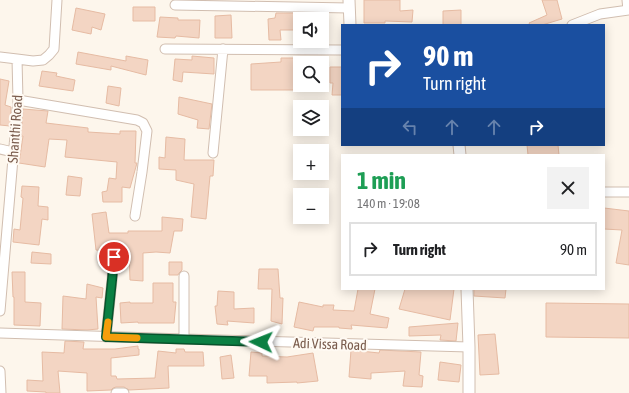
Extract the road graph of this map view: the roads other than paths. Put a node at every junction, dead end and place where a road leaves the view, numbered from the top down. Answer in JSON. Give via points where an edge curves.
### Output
{"nodes":[{"id":1,"x":57,"y":0,"type":"edge"},
{"id":2,"x":627,"y":0,"type":"edge"},
{"id":3,"x":349,"y":4,"type":"edge"},
{"id":4,"x":175,"y":5,"type":"dead end"},
{"id":5,"x":628,"y":10,"type":"edge"},
{"id":6,"x":350,"y":24,"type":"edge"},
{"id":7,"x":575,"y":24,"type":"edge"},
{"id":8,"x":165,"y":49,"type":"dead end"},
{"id":9,"x":223,"y":49,"type":"junction"},
{"id":10,"x":341,"y":50,"type":"edge"},
{"id":11,"x":0,"y":57,"type":"edge"},
{"id":12,"x":17,"y":59,"type":"junction"},
{"id":13,"x":18,"y":100,"type":"junction"},
{"id":14,"x":0,"y":149,"type":"edge"},
{"id":15,"x":13,"y":152,"type":"junction"},
{"id":16,"x":214,"y":153,"type":"dead end"},
{"id":17,"x":0,"y":190,"type":"edge"},
{"id":18,"x":10,"y":192,"type":"junction"},
{"id":19,"x":605,"y":192,"type":"edge"},
{"id":20,"x":629,"y":192,"type":"edge"},
{"id":21,"x":136,"y":216,"type":"dead end"},
{"id":22,"x":3,"y":235,"type":"edge"},
{"id":23,"x":114,"y":257,"type":"dead end"},
{"id":24,"x":184,"y":276,"type":"dead end"},
{"id":25,"x":1,"y":279,"type":"edge"},
{"id":26,"x":467,"y":290,"type":"edge"},
{"id":27,"x":0,"y":311,"type":"edge"},
{"id":28,"x":0,"y":333,"type":"edge"},
{"id":29,"x":106,"y":337,"type":"junction"},
{"id":30,"x":184,"y":339,"type":"junction"},
{"id":31,"x":469,"y":347,"type":"junction"},
{"id":32,"x":0,"y":371,"type":"edge"},
{"id":33,"x":1,"y":393,"type":"edge"},
{"id":34,"x":116,"y":393,"type":"edge"},
{"id":35,"x":124,"y":393,"type":"edge"},
{"id":36,"x":469,"y":393,"type":"edge"}],
"edges":[{"from":1,"to":12,"type":"street","via":[[54,49],[43,60]]},
{"from":2,"to":5,"type":"street"},
{"from":3,"to":4,"type":"street"},
{"from":3,"to":6,"type":"street"},
{"from":5,"to":7,"type":"street","via":[[600,14]]},
{"from":8,"to":9,"type":"street"},
{"from":9,"to":10,"type":"street"},
{"from":9,"to":16,"type":"street"},
{"from":11,"to":12,"type":"street"},
{"from":12,"to":13,"type":"street","name":"Shanthi Road"},
{"from":13,"to":15,"type":"street","name":"Shanthi Road"},
{"from":13,"to":21,"type":"street","via":[[143,123],[147,131]]},
{"from":14,"to":15,"type":"street"},
{"from":15,"to":18,"type":"street","name":"Shanthi Road"},
{"from":17,"to":18,"type":"street"},
{"from":18,"to":22,"type":"street","name":"Shanthi Road"},
{"from":19,"to":20,"type":"street"},
{"from":22,"to":25,"type":"street","name":"Shanthi Road"},
{"from":23,"to":29,"type":"street"},
{"from":24,"to":30,"type":"street"},
{"from":25,"to":27,"type":"street","name":"Shanthi Road"},
{"from":26,"to":31,"type":"street"},
{"from":28,"to":29,"type":"street","name":"Adi Vissa Road"},
{"from":29,"to":30,"type":"street","name":"Adi Vissa Road"},
{"from":30,"to":31,"type":"street","name":"Adi Vissa Road"},
{"from":31,"to":36,"type":"street"},
{"from":32,"to":33,"type":"street"},
{"from":34,"to":35,"type":"street"}]}
